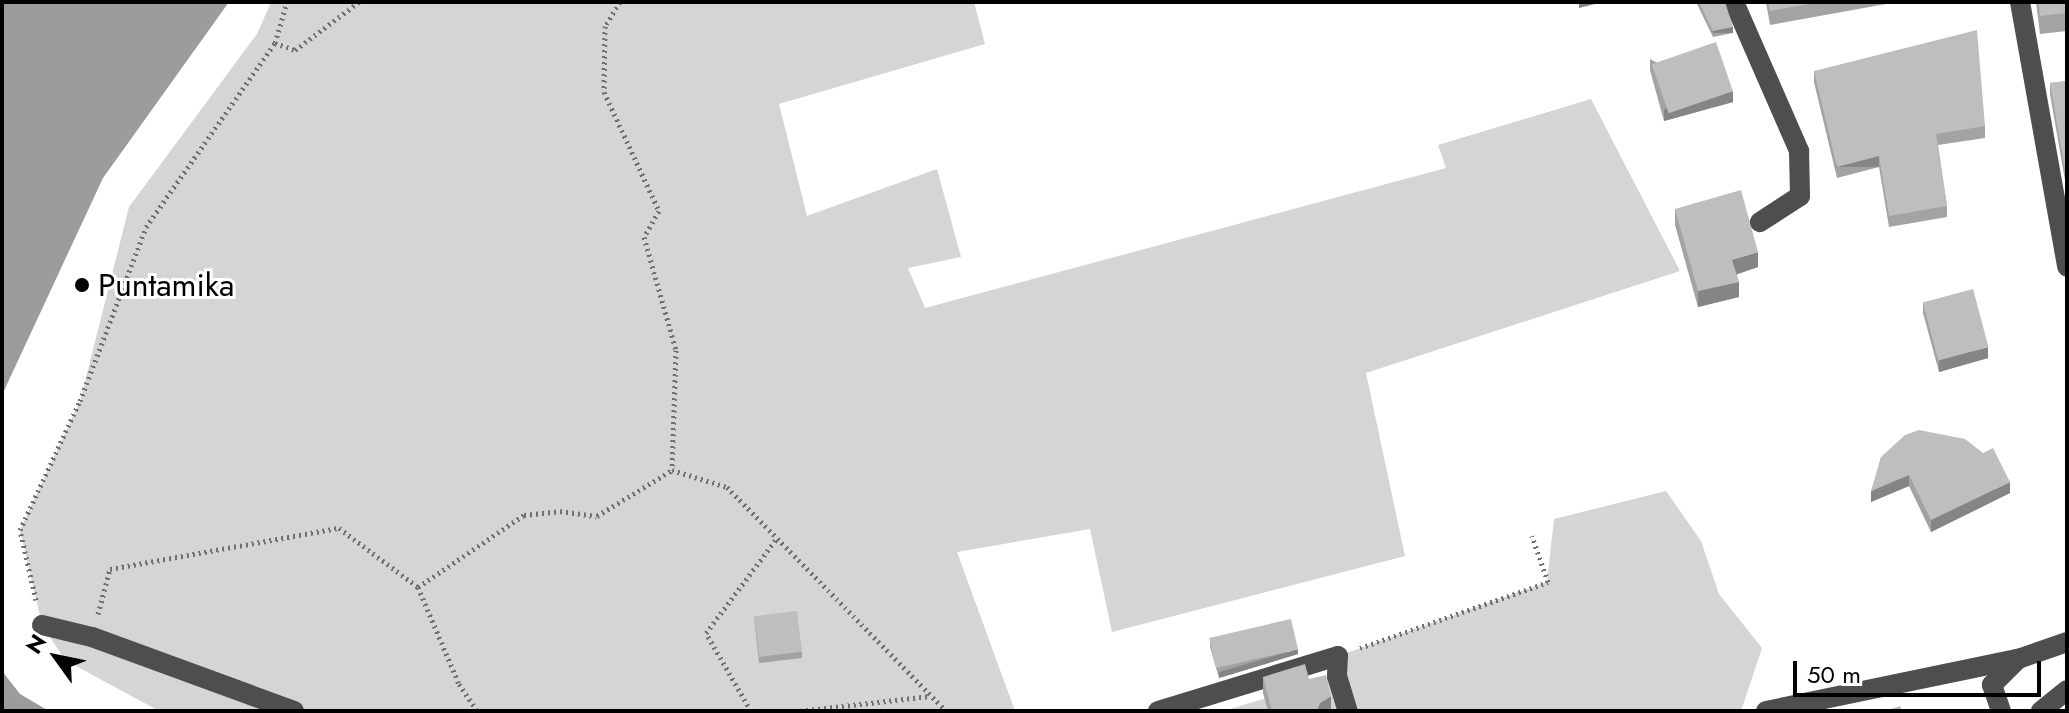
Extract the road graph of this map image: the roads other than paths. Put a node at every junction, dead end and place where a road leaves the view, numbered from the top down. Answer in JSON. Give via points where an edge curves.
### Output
{"nodes":[{"id":1,"x":1734,"y":2,"type":"edge"},
{"id":2,"x":2020,"y":2,"type":"edge"},
{"id":3,"x":1760,"y":222,"type":"dead end"},
{"id":4,"x":2067,"y":267,"type":"edge"},
{"id":5,"x":42,"y":625,"type":"road end"},
{"id":6,"x":2067,"y":642,"type":"edge"},
{"id":7,"x":2018,"y":659,"type":"junction"},
{"id":8,"x":2067,"y":690,"type":"edge"},
{"id":9,"x":294,"y":711,"type":"edge"},
{"id":10,"x":1158,"y":711,"type":"edge"},
{"id":11,"x":1348,"y":711,"type":"edge"},
{"id":12,"x":1766,"y":711,"type":"edge"},
{"id":13,"x":2001,"y":711,"type":"edge"},
{"id":14,"x":2041,"y":711,"type":"edge"}],
"edges":[{"from":1,"to":3,"type":"street","via":[[1799,151],[1800,196]]},
{"from":2,"to":4,"type":"street"},
{"from":5,"to":9,"type":"street","via":[[92,637]]},
{"from":6,"to":7,"type":"street"},
{"from":7,"to":12,"type":"street"},
{"from":7,"to":13,"type":"street","via":[[1992,685]]},
{"from":8,"to":14,"type":"street"},
{"from":10,"to":11,"type":"street","via":[[1338,656],[1337,676]]}]}
